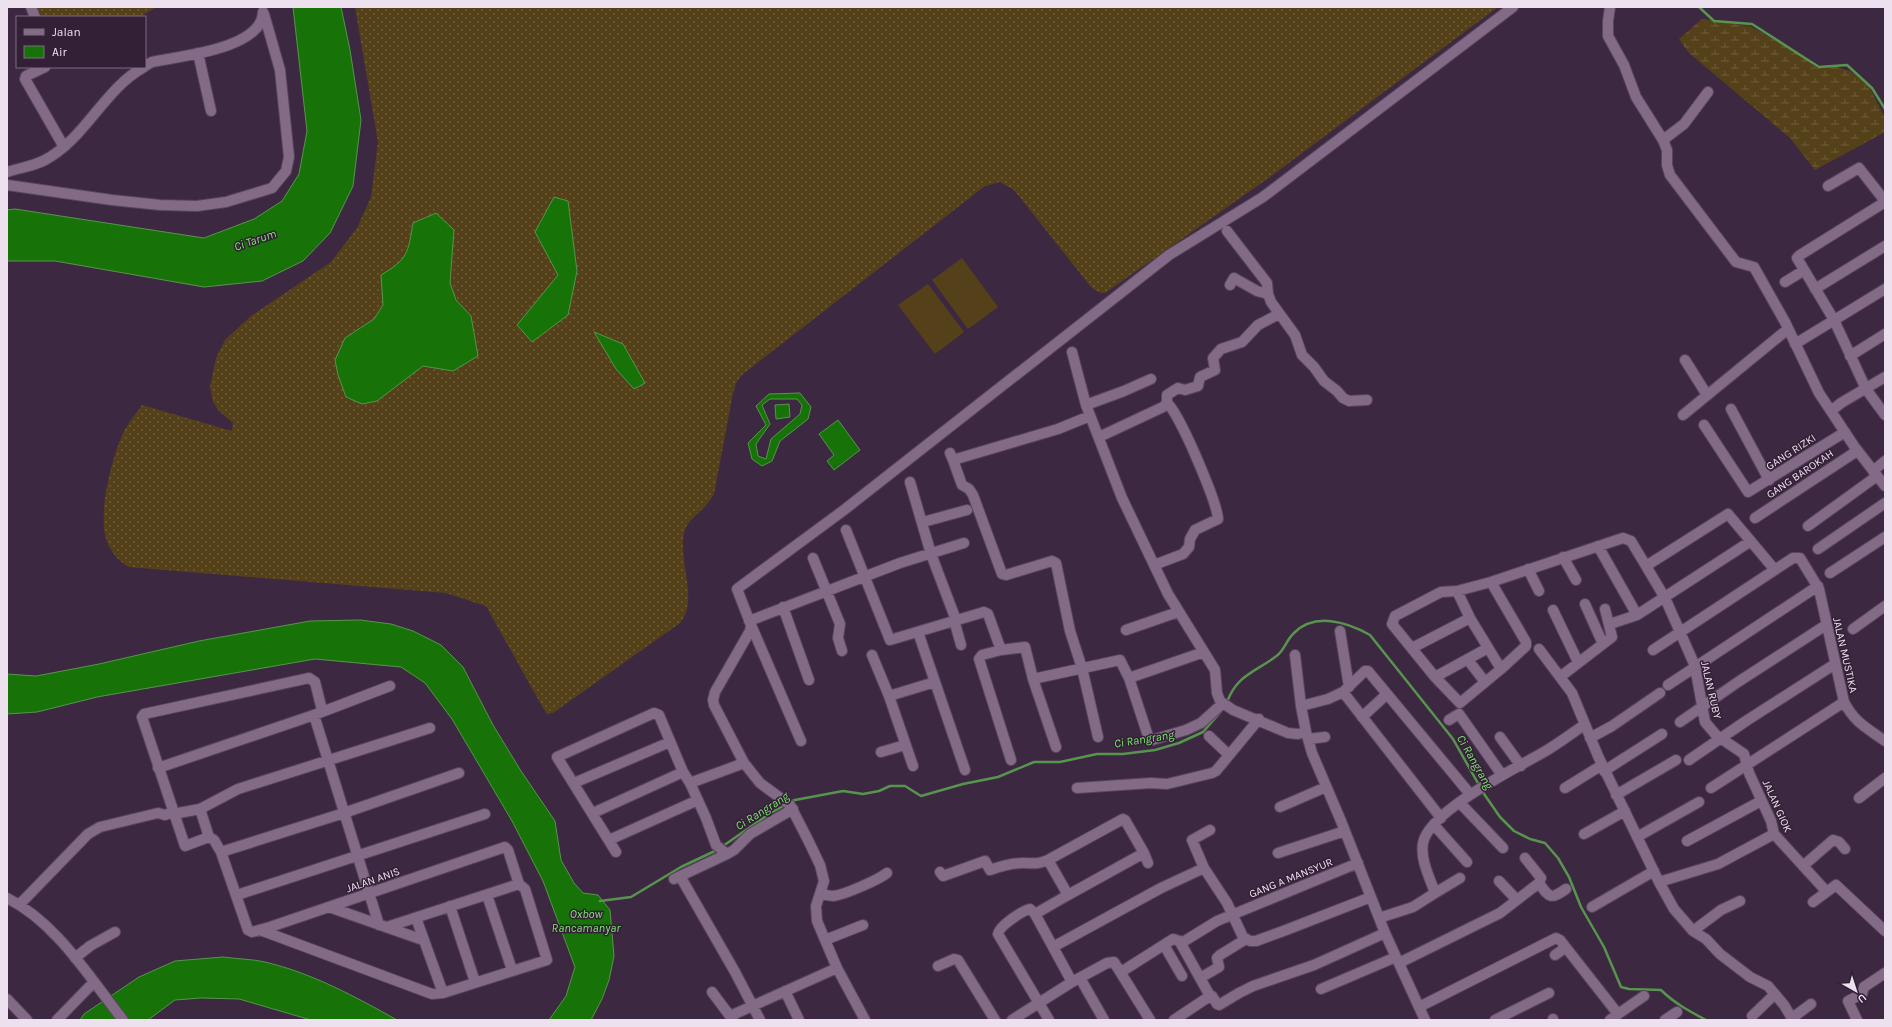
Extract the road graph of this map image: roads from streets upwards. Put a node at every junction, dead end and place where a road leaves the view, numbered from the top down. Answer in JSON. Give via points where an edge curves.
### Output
{"nodes":[{"id":1,"x":1513,"y":7,"type":"edge"},
{"id":2,"x":1610,"y":8,"type":"edge"},
{"id":3,"x":263,"y":10,"type":"edge"},
{"id":4,"x":198,"y":53,"type":"junction"},
{"id":5,"x":146,"y":66,"type":"edge"},
{"id":6,"x":43,"y":68,"type":"edge"},
{"id":7,"x":142,"y":68,"type":"edge"},
{"id":8,"x":1708,"y":92,"type":"dead end"},
{"id":9,"x":211,"y":112,"type":"dead end"},
{"id":10,"x":1663,"y":140,"type":"junction"},
{"id":11,"x":64,"y":147,"type":"junction"},
{"id":12,"x":7,"y":172,"type":"edge"},
{"id":13,"x":7,"y":185,"type":"edge"},
{"id":14,"x":1828,"y":186,"type":"dead end"},
{"id":15,"x":1885,"y":202,"type":"edge"},
{"id":16,"x":1227,"y":231,"type":"dead end"},
{"id":17,"x":1885,"y":246,"type":"edge"},
{"id":18,"x":1803,"y":271,"type":"junction"},
{"id":19,"x":1785,"y":282,"type":"dead end"},
{"id":20,"x":1230,"y":285,"type":"dead end"},
{"id":21,"x":1815,"y":289,"type":"junction"},
{"id":22,"x":1885,"y":289,"type":"edge"},
{"id":23,"x":1268,"y":294,"type":"junction"},
{"id":24,"x":1279,"y":314,"type":"junction"},
{"id":25,"x":1834,"y":320,"type":"junction"},
{"id":26,"x":1788,"y":329,"type":"junction"},
{"id":27,"x":1885,"y":334,"type":"edge"},
{"id":28,"x":1796,"y":344,"type":"junction"},
{"id":29,"x":1072,"y":352,"type":"dead end"},
{"id":30,"x":1850,"y":356,"type":"junction"},
{"id":31,"x":1685,"y":360,"type":"dead end"},
{"id":32,"x":1885,"y":377,"type":"edge"},
{"id":33,"x":1151,"y":379,"type":"dead end"},
{"id":34,"x":1866,"y":389,"type":"junction"},
{"id":35,"x":1707,"y":395,"type":"junction"},
{"id":36,"x":1367,"y":400,"type":"dead end"},
{"id":37,"x":1167,"y":402,"type":"junction"},
{"id":38,"x":1086,"y":404,"type":"junction"},
{"id":39,"x":1731,"y":409,"type":"dead end"},
{"id":40,"x":1831,"y":411,"type":"junction"},
{"id":41,"x":1683,"y":415,"type":"dead end"},
{"id":42,"x":1885,"y":415,"type":"edge"},
{"id":43,"x":1090,"y":416,"type":"junction"},
{"id":44,"x":1704,"y":425,"type":"dead end"},
{"id":45,"x":1845,"y":432,"type":"junction"},
{"id":46,"x":1099,"y":437,"type":"junction"},
{"id":47,"x":1857,"y":451,"type":"junction"},
{"id":48,"x":1885,"y":461,"type":"edge"},
{"id":49,"x":1875,"y":473,"type":"junction"},
{"id":50,"x":1770,"y":480,"type":"junction"},
{"id":51,"x":910,"y":482,"type":"dead end"},
{"id":52,"x":1885,"y":486,"type":"edge"},
{"id":53,"x":1885,"y":503,"type":"edge"},
{"id":54,"x":967,"y":510,"type":"dead end"},
{"id":55,"x":1755,"y":518,"type":"dead end"},
{"id":56,"x":922,"y":522,"type":"junction"},
{"id":57,"x":1808,"y":526,"type":"dead end"},
{"id":58,"x":846,"y":530,"type":"dead end"},
{"id":59,"x":1885,"y":537,"type":"edge"},
{"id":60,"x":1751,"y":541,"type":"junction"},
{"id":61,"x":964,"y":543,"type":"dead end"},
{"id":62,"x":1598,"y":546,"type":"junction"},
{"id":63,"x":1818,"y":549,"type":"dead end"},
{"id":64,"x":931,"y":554,"type":"junction"},
{"id":65,"x":1563,"y":557,"type":"junction"},
{"id":66,"x":813,"y":558,"type":"dead end"},
{"id":67,"x":1154,"y":565,"type":"junction"},
{"id":68,"x":1646,"y":566,"type":"junction"},
{"id":69,"x":1528,"y":569,"type":"junction"},
{"id":70,"x":1775,"y":570,"type":"junction"},
{"id":71,"x":1830,"y":573,"type":"dead end"},
{"id":72,"x":864,"y":576,"type":"junction"},
{"id":73,"x":1576,"y":580,"type":"dead end"},
{"id":74,"x":1491,"y":582,"type":"junction"},
{"id":75,"x":1818,"y":586,"type":"junction"},
{"id":76,"x":826,"y":591,"type":"junction"},
{"id":77,"x":1456,"y":591,"type":"junction"},
{"id":78,"x":1539,"y":591,"type":"dead end"},
{"id":79,"x":1665,"y":598,"type":"junction"},
{"id":80,"x":1585,"y":604,"type":"dead end"},
{"id":81,"x":1885,"y":606,"type":"edge"},
{"id":82,"x":784,"y":607,"type":"junction"},
{"id":83,"x":1605,"y":609,"type":"dead end"},
{"id":84,"x":1553,"y":610,"type":"dead end"},
{"id":85,"x":1178,"y":612,"type":"junction"},
{"id":86,"x":1637,"y":615,"type":"junction"},
{"id":87,"x":1470,"y":618,"type":"junction"},
{"id":88,"x":955,"y":620,"type":"junction"},
{"id":89,"x":750,"y":623,"type":"junction"},
{"id":90,"x":1613,"y":623,"type":"dead end"},
{"id":91,"x":1826,"y":625,"type":"junction"},
{"id":92,"x":1853,"y":629,"type":"dead end"},
{"id":93,"x":1126,"y":630,"type":"dead end"},
{"id":94,"x":1340,"y":631,"type":"dead end"},
{"id":95,"x":1680,"y":631,"type":"junction"},
{"id":96,"x":918,"y":632,"type":"junction"},
{"id":97,"x":1603,"y":644,"type":"junction"},
{"id":98,"x":961,"y":645,"type":"dead end"},
{"id":99,"x":1412,"y":648,"type":"junction"},
{"id":100,"x":1488,"y":648,"type":"junction"},
{"id":101,"x":1540,"y":649,"type":"dead end"},
{"id":102,"x":1001,"y":650,"type":"junction"},
{"id":103,"x":1653,"y":650,"type":"dead end"},
{"id":104,"x":842,"y":651,"type":"dead end"},
{"id":105,"x":1204,"y":652,"type":"junction"},
{"id":106,"x":872,"y":655,"type":"dead end"},
{"id":107,"x":1295,"y":655,"type":"dead end"},
{"id":108,"x":1468,"y":660,"type":"junction"},
{"id":109,"x":1578,"y":662,"type":"junction"},
{"id":110,"x":1835,"y":664,"type":"junction"},
{"id":111,"x":1695,"y":666,"type":"junction"},
{"id":112,"x":1082,"y":668,"type":"junction"},
{"id":113,"x":1501,"y":669,"type":"junction"},
{"id":114,"x":1435,"y":676,"type":"junction"},
{"id":115,"x":1560,"y":677,"type":"junction"},
{"id":116,"x":1129,"y":678,"type":"junction"},
{"id":117,"x":1033,"y":679,"type":"junction"},
{"id":118,"x":809,"y":680,"type":"dead end"},
{"id":119,"x":935,"y":682,"type":"junction"},
{"id":120,"x":1485,"y":682,"type":"junction"},
{"id":121,"x":1668,"y":685,"type":"dead end"},
{"id":122,"x":390,"y":686,"type":"dead end"},
{"id":123,"x":1346,"y":690,"type":"junction"},
{"id":124,"x":1660,"y":693,"type":"dead end"},
{"id":125,"x":1387,"y":694,"type":"junction"},
{"id":126,"x":889,"y":696,"type":"junction"},
{"id":127,"x":1844,"y":702,"type":"junction"},
{"id":128,"x":1227,"y":706,"type":"junction"},
{"id":129,"x":1301,"y":706,"type":"junction"},
{"id":130,"x":1701,"y":707,"type":"junction"},
{"id":131,"x":318,"y":712,"type":"junction"},
{"id":132,"x":1362,"y":717,"type":"junction"},
{"id":133,"x":1259,"y":719,"type":"junction"},
{"id":134,"x":1449,"y":720,"type":"dead end"},
{"id":135,"x":1680,"y":722,"type":"dead end"},
{"id":136,"x":1584,"y":726,"type":"junction"},
{"id":137,"x":430,"y":728,"type":"dead end"},
{"id":138,"x":1662,"y":734,"type":"dead end"},
{"id":139,"x":1307,"y":735,"type":"junction"},
{"id":140,"x":1098,"y":736,"type":"dead end"},
{"id":141,"x":1209,"y":736,"type":"dead end"},
{"id":142,"x":1325,"y":737,"type":"dead end"},
{"id":143,"x":1500,"y":737,"type":"dead end"},
{"id":144,"x":1590,"y":738,"type":"junction"},
{"id":145,"x":1720,"y":738,"type":"junction"},
{"id":146,"x":801,"y":741,"type":"dead end"},
{"id":147,"x":1885,"y":741,"type":"edge"},
{"id":148,"x":670,"y":742,"type":"junction"},
{"id":149,"x":905,"y":745,"type":"junction"},
{"id":150,"x":1056,"y":747,"type":"dead end"},
{"id":151,"x":881,"y":752,"type":"dead end"},
{"id":152,"x":1229,"y":755,"type":"junction"},
{"id":153,"x":1011,"y":760,"type":"dead end"},
{"id":154,"x":1676,"y":760,"type":"dead end"},
{"id":155,"x":1689,"y":760,"type":"dead end"},
{"id":156,"x":328,"y":761,"type":"junction"},
{"id":157,"x":744,"y":763,"type":"junction"},
{"id":158,"x":1747,"y":763,"type":"junction"},
{"id":159,"x":914,"y":766,"type":"dead end"},
{"id":160,"x":1521,"y":766,"type":"junction"},
{"id":161,"x":158,"y":768,"type":"junction"},
{"id":162,"x":1603,"y":768,"type":"junction"},
{"id":163,"x":965,"y":770,"type":"dead end"},
{"id":164,"x":683,"y":772,"type":"junction"},
{"id":165,"x":459,"y":773,"type":"dead end"},
{"id":166,"x":1502,"y":775,"type":"junction"},
{"id":167,"x":1885,"y":778,"type":"edge"},
{"id":168,"x":574,"y":783,"type":"junction"},
{"id":169,"x":690,"y":784,"type":"junction"},
{"id":170,"x":1326,"y":787,"type":"junction"},
{"id":171,"x":1077,"y":788,"type":"dead end"},
{"id":172,"x":1565,"y":788,"type":"dead end"},
{"id":173,"x":1711,"y":788,"type":"dead end"},
{"id":174,"x":1477,"y":790,"type":"junction"},
{"id":175,"x":1616,"y":795,"type":"junction"},
{"id":176,"x":1859,"y":798,"type":"dead end"},
{"id":177,"x":698,"y":800,"type":"junction"},
{"id":178,"x":1761,"y":801,"type":"junction"},
{"id":179,"x":1699,"y":802,"type":"dead end"},
{"id":180,"x":1460,"y":803,"type":"junction"},
{"id":181,"x":791,"y":807,"type":"junction"},
{"id":182,"x":1280,"y":807,"type":"dead end"},
{"id":183,"x":200,"y":809,"type":"junction"},
{"id":184,"x":172,"y":811,"type":"junction"},
{"id":185,"x":1624,"y":811,"type":"junction"},
{"id":186,"x":344,"y":813,"type":"junction"},
{"id":187,"x":592,"y":813,"type":"junction"},
{"id":188,"x":485,"y":814,"type":"dead end"},
{"id":189,"x":1433,"y":826,"type":"junction"},
{"id":190,"x":1210,"y":830,"type":"dead end"},
{"id":191,"x":1345,"y":831,"type":"junction"},
{"id":192,"x":1584,"y":834,"type":"dead end"},
{"id":193,"x":1774,"y":834,"type":"junction"},
{"id":194,"x":209,"y":837,"type":"junction"},
{"id":195,"x":1637,"y":837,"type":"junction"},
{"id":196,"x":609,"y":840,"type":"junction"},
{"id":197,"x":1687,"y":841,"type":"dead end"},
{"id":198,"x":1503,"y":848,"type":"dead end"},
{"id":199,"x":1845,"y":849,"type":"dead end"},
{"id":200,"x":721,"y":850,"type":"junction"},
{"id":201,"x":221,"y":852,"type":"junction"},
{"id":202,"x":616,"y":852,"type":"dead end"},
{"id":203,"x":1144,"y":853,"type":"junction"},
{"id":204,"x":1278,"y":853,"type":"dead end"},
{"id":205,"x":357,"y":855,"type":"junction"},
{"id":206,"x":1525,"y":858,"type":"dead end"},
{"id":207,"x":1048,"y":860,"type":"junction"},
{"id":208,"x":1467,"y":862,"type":"dead end"},
{"id":209,"x":1148,"y":863,"type":"dead end"},
{"id":210,"x":1358,"y":863,"type":"junction"},
{"id":211,"x":1803,"y":866,"type":"junction"},
{"id":212,"x":1204,"y":868,"type":"junction"},
{"id":213,"x":1654,"y":871,"type":"junction"},
{"id":214,"x":940,"y":872,"type":"dead end"},
{"id":215,"x":888,"y":873,"type":"dead end"},
{"id":216,"x":1460,"y":878,"type":"dead end"},
{"id":217,"x":1499,"y":881,"type":"dead end"},
{"id":218,"x":1659,"y":882,"type":"junction"},
{"id":219,"x":1539,"y":883,"type":"junction"},
{"id":220,"x":519,"y":884,"type":"junction"},
{"id":221,"x":1566,"y":889,"type":"dead end"},
{"id":222,"x":1826,"y":891,"type":"junction"},
{"id":223,"x":370,"y":893,"type":"junction"},
{"id":224,"x":821,"y":893,"type":"junction"},
{"id":225,"x":1435,"y":893,"type":"junction"},
{"id":226,"x":237,"y":895,"type":"junction"},
{"id":227,"x":487,"y":895,"type":"junction"},
{"id":228,"x":1068,"y":895,"type":"junction"},
{"id":229,"x":1371,"y":897,"type":"junction"},
{"id":230,"x":7,"y":898,"type":"edge"},
{"id":231,"x":1517,"y":900,"type":"junction"},
{"id":232,"x":1740,"y":901,"type":"dead end"},
{"id":233,"x":1813,"y":902,"type":"dead end"},
{"id":234,"x":20,"y":904,"type":"junction"},
{"id":235,"x":450,"y":906,"type":"junction"},
{"id":236,"x":329,"y":907,"type":"junction"},
{"id":237,"x":1592,"y":907,"type":"dead end"},
{"id":238,"x":1035,"y":914,"type":"junction"},
{"id":239,"x":1234,"y":914,"type":"junction"},
{"id":240,"x":416,"y":918,"type":"junction"},
{"id":241,"x":1379,"y":918,"type":"junction"},
{"id":242,"x":863,"y":925,"type":"dead end"},
{"id":243,"x":383,"y":926,"type":"junction"},
{"id":244,"x":260,"y":930,"type":"junction"},
{"id":245,"x":1693,"y":931,"type":"junction"},
{"id":246,"x":1885,"y":931,"type":"edge"},
{"id":247,"x":115,"y":932,"type":"dead end"},
{"id":248,"x":1384,"y":933,"type":"junction"},
{"id":249,"x":1246,"y":939,"type":"junction"},
{"id":250,"x":423,"y":940,"type":"junction"},
{"id":251,"x":825,"y":940,"type":"junction"},
{"id":252,"x":1180,"y":942,"type":"junction"},
{"id":253,"x":1164,"y":946,"type":"junction"},
{"id":254,"x":1053,"y":947,"type":"junction"},
{"id":255,"x":1565,"y":948,"type":"junction"},
{"id":256,"x":1555,"y":955,"type":"dead end"},
{"id":257,"x":75,"y":958,"type":"junction"},
{"id":258,"x":1398,"y":960,"type":"junction"},
{"id":259,"x":938,"y":966,"type":"dead end"},
{"id":260,"x":837,"y":968,"type":"junction"},
{"id":261,"x":512,"y":970,"type":"junction"},
{"id":262,"x":1121,"y":972,"type":"junction"},
{"id":263,"x":1885,"y":973,"type":"edge"},
{"id":264,"x":1182,"y":976,"type":"dead end"},
{"id":265,"x":1200,"y":978,"type":"junction"},
{"id":266,"x":1076,"y":980,"type":"junction"},
{"id":267,"x":475,"y":982,"type":"junction"},
{"id":268,"x":94,"y":984,"type":"junction"},
{"id":269,"x":1321,"y":989,"type":"dead end"},
{"id":270,"x":785,"y":991,"type":"junction"},
{"id":271,"x":712,"y":992,"type":"dead end"},
{"id":272,"x":443,"y":993,"type":"junction"},
{"id":273,"x":1549,"y":993,"type":"dead end"},
{"id":274,"x":1775,"y":994,"type":"junction"},
{"id":275,"x":1210,"y":996,"type":"junction"},
{"id":276,"x":1644,"y":996,"type":"dead end"},
{"id":277,"x":7,"y":999,"type":"edge"},
{"id":278,"x":1040,"y":1003,"type":"junction"},
{"id":279,"x":1811,"y":1004,"type":"dead end"},
{"id":280,"x":753,"y":1006,"type":"junction"},
{"id":281,"x":1419,"y":1007,"type":"junction"},
{"id":282,"x":1677,"y":1012,"type":"dead end"},
{"id":283,"x":1752,"y":1016,"type":"dead end"},
{"id":284,"x":1614,"y":1017,"type":"edge"},
{"id":285,"x":731,"y":1018,"type":"edge"},
{"id":286,"x":1792,"y":1019,"type":"edge"},
{"id":287,"x":27,"y":1020,"type":"edge"},
{"id":288,"x":57,"y":1020,"type":"edge"},
{"id":289,"x":122,"y":1020,"type":"edge"},
{"id":290,"x":760,"y":1020,"type":"edge"},
{"id":291,"x":799,"y":1020,"type":"edge"},
{"id":292,"x":865,"y":1020,"type":"edge"},
{"id":293,"x":995,"y":1020,"type":"edge"},
{"id":294,"x":1012,"y":1020,"type":"edge"},
{"id":295,"x":1049,"y":1020,"type":"edge"},
{"id":296,"x":1104,"y":1020,"type":"edge"},
{"id":297,"x":1150,"y":1020,"type":"edge"},
{"id":298,"x":1174,"y":1020,"type":"edge"},
{"id":299,"x":1425,"y":1020,"type":"edge"},
{"id":300,"x":1495,"y":1020,"type":"edge"},
{"id":301,"x":1664,"y":1020,"type":"edge"},
{"id":302,"x":1857,"y":1020,"type":"edge"}],
"edges":[{"from":1,"to":89,"type":"street","via":[[1263,197],[1169,255],[844,510],[737,589]]},
{"from":2,"to":10,"type":"street","via":[[1608,36],[1624,65],[1638,101]]},
{"from":3,"to":4,"type":"street","via":[[258,27],[252,33],[237,41]]},
{"from":3,"to":13,"type":"street","via":[[280,70],[289,150],[286,172],[272,188],[226,202],[197,206],[112,200]]},
{"from":4,"to":5,"type":"street","via":[[152,62]]},
{"from":4,"to":9,"type":"street"},
{"from":6,"to":11,"type":"street","via":[[26,76],[25,79]]},
{"from":7,"to":11,"type":"street","via":[[126,79]]},
{"from":8,"to":10,"type":"street","via":[[1684,124]]},
{"from":10,"to":26,"type":"street","via":[[1670,175],[1736,262],[1754,267]]},
{"from":11,"to":12,"type":"street","via":[[45,160]]},
{"from":14,"to":15,"type":"street","via":[[1859,168]]},
{"from":15,"to":18,"type":"street","via":[[1800,254],[1797,260]]},
{"from":16,"to":23,"type":"street","via":[[1267,282]]},
{"from":17,"to":21,"type":"street"},
{"from":18,"to":19,"type":"street"},
{"from":18,"to":21,"type":"street"},
{"from":20,"to":23,"type":"street","via":[[1234,278]]},
{"from":21,"to":25,"type":"street"},
{"from":22,"to":25,"type":"street"},
{"from":23,"to":24,"type":"street"},
{"from":24,"to":36,"type":"street","via":[[1296,334],[1302,355],[1324,382],[1346,400]]},
{"from":24,"to":37,"type":"street","via":[[1262,321],[1242,342],[1218,351],[1213,358],[1214,371],[1200,377],[1197,387],[1185,390],[1180,388],[1168,394]]},
{"from":25,"to":28,"type":"street"},
{"from":25,"to":30,"type":"street"},
{"from":26,"to":28,"type":"street"},
{"from":26,"to":35,"type":"street"},
{"from":27,"to":30,"type":"street"},
{"from":28,"to":40,"type":"street"},
{"from":29,"to":38,"type":"street"},
{"from":30,"to":34,"type":"street"},
{"from":31,"to":35,"type":"street"},
{"from":32,"to":34,"type":"street"},
{"from":33,"to":38,"type":"street","via":[[1119,394]]},
{"from":34,"to":40,"type":"street"},
{"from":34,"to":42,"type":"street"},
{"from":35,"to":41,"type":"street"},
{"from":37,"to":46,"type":"street","via":[[1163,407]]},
{"from":37,"to":67,"type":"street","via":[[1186,432],[1218,519],[1195,530],[1189,547],[1183,554]]},
{"from":38,"to":43,"type":"street"},
{"from":39,"to":50,"type":"street"},
{"from":40,"to":45,"type":"street"},
{"from":43,"to":46,"type":"street"},
{"from":43,"to":112,"type":"street","via":[[1058,429],[951,457],[962,485],[969,489],[973,496],[1002,574],[1055,562],[1070,631]]},
{"from":44,"to":50,"type":"street","name":"GANG RIZKI","via":[[1746,490],[1750,492]]},
{"from":45,"to":47,"type":"street"},
{"from":45,"to":50,"type":"street","name":"GANG RIZKI"},
{"from":46,"to":67,"type":"street","via":[[1122,498]]},
{"from":47,"to":49,"type":"street"},
{"from":47,"to":55,"type":"street","name":"GANG BAROKAH"},
{"from":48,"to":49,"type":"street"},
{"from":49,"to":52,"type":"street"},
{"from":49,"to":57,"type":"street"},
{"from":51,"to":56,"type":"street"},
{"from":53,"to":63,"type":"street"},
{"from":54,"to":56,"type":"street"},
{"from":56,"to":64,"type":"street"},
{"from":58,"to":72,"type":"street"},
{"from":59,"to":71,"type":"street"},
{"from":60,"to":68,"type":"street","via":[[1730,515],[1726,514]]},
{"from":60,"to":70,"type":"street"},
{"from":60,"to":79,"type":"street"},
{"from":61,"to":64,"type":"street"},
{"from":62,"to":65,"type":"street"},
{"from":62,"to":68,"type":"street","name":"JALAN RUBY","via":[[1626,538],[1631,541]]},
{"from":62,"to":86,"type":"street"},
{"from":64,"to":72,"type":"street"},
{"from":64,"to":88,"type":"street"},
{"from":65,"to":69,"type":"street"},
{"from":65,"to":73,"type":"street"},
{"from":66,"to":76,"type":"street"},
{"from":67,"to":85,"type":"street"},
{"from":68,"to":79,"type":"street","name":"JALAN RUBY"},
{"from":69,"to":74,"type":"street"},
{"from":69,"to":78,"type":"street"},
{"from":70,"to":75,"type":"street","name":"JALAN MUSTIKA","via":[[1793,558],[1801,560]]},
{"from":70,"to":95,"type":"street"},
{"from":72,"to":76,"type":"street"},
{"from":72,"to":96,"type":"street","via":[[889,640]]},
{"from":74,"to":77,"type":"street"},
{"from":74,"to":113,"type":"street","via":[[1526,642]]},
{"from":75,"to":91,"type":"street","name":"JALAN MUSTIKA"},
{"from":75,"to":111,"type":"street"},
{"from":76,"to":82,"type":"street"},
{"from":76,"to":104,"type":"street","via":[[840,624],[838,638]]},
{"from":77,"to":87,"type":"street"},
{"from":77,"to":99,"type":"street","via":[[1441,592],[1394,618],[1392,625]]},
{"from":79,"to":86,"type":"street"},
{"from":79,"to":95,"type":"street","name":"JALAN RUBY"},
{"from":80,"to":97,"type":"street"},
{"from":81,"to":92,"type":"street"},
{"from":82,"to":89,"type":"street"},
{"from":82,"to":118,"type":"street"},
{"from":83,"to":97,"type":"street","via":[[1612,636]]},
{"from":84,"to":109,"type":"street"},
{"from":85,"to":93,"type":"street"},
{"from":85,"to":105,"type":"street"},
{"from":86,"to":90,"type":"street"},
{"from":87,"to":99,"type":"street"},
{"from":87,"to":100,"type":"street"},
{"from":88,"to":96,"type":"street"},
{"from":88,"to":98,"type":"street"},
{"from":88,"to":102,"type":"street","via":[[987,613]]},
{"from":89,"to":146,"type":"street"},
{"from":89,"to":157,"type":"street","via":[[748,637],[724,675],[713,700]]},
{"from":91,"to":110,"type":"street","name":"JALAN MUSTIKA"},
{"from":91,"to":130,"type":"street"},
{"from":94,"to":123,"type":"street"},
{"from":95,"to":103,"type":"street"},
{"from":95,"to":111,"type":"street","name":"JALAN RUBY"},
{"from":96,"to":119,"type":"street"},
{"from":97,"to":109,"type":"street"},
{"from":99,"to":114,"type":"street"},
{"from":100,"to":108,"type":"street"},
{"from":100,"to":113,"type":"street"},
{"from":101,"to":115,"type":"street"},
{"from":102,"to":117,"type":"street","via":[[1025,647]]},
{"from":102,"to":153,"type":"street","via":[[982,655],[979,659]]},
{"from":105,"to":116,"type":"street"},
{"from":105,"to":128,"type":"street","via":[[1215,670],[1217,693]]},
{"from":106,"to":126,"type":"street"},
{"from":107,"to":129,"type":"street"},
{"from":108,"to":114,"type":"street"},
{"from":108,"to":120,"type":"street"},
{"from":109,"to":115,"type":"street"},
{"from":110,"to":127,"type":"street","name":"JALAN MUSTIKA"},
{"from":110,"to":145,"type":"street"},
{"from":111,"to":121,"type":"street"},
{"from":111,"to":130,"type":"street","name":"JALAN RUBY"},
{"from":112,"to":116,"type":"street","via":[[1119,659],[1123,662]]},
{"from":112,"to":117,"type":"street"},
{"from":112,"to":140,"type":"street"},
{"from":113,"to":120,"type":"street"},
{"from":114,"to":120,"type":"street","via":[[1460,703]]},
{"from":115,"to":136,"type":"street","via":[[1575,698]]},
{"from":116,"to":128,"type":"street","via":[[1151,740],[1181,732]]},
{"from":117,"to":150,"type":"street"},
{"from":119,"to":126,"type":"street"},
{"from":119,"to":163,"type":"street"},
{"from":122,"to":131,"type":"street"},
{"from":123,"to":125,"type":"street","via":[[1367,670]]},
{"from":123,"to":129,"type":"street","via":[[1328,699]]},
{"from":123,"to":132,"type":"street"},
{"from":124,"to":144,"type":"street"},
{"from":125,"to":132,"type":"street"},
{"from":125,"to":174,"type":"street"},
{"from":126,"to":149,"type":"street"},
{"from":127,"to":147,"type":"street","name":"JALAN MUSTIKA","via":[[1859,724]]},
{"from":127,"to":158,"type":"street"},
{"from":128,"to":133,"type":"street"},
{"from":129,"to":139,"type":"street"},
{"from":130,"to":135,"type":"street"},
{"from":130,"to":145,"type":"street","name":"JALAN RUBY","via":[[1706,726]]},
{"from":131,"to":156,"type":"street"},
{"from":131,"to":161,"type":"street"},
{"from":131,"to":161,"type":"street","via":[[315,682],[309,678],[145,713],[142,717]]},
{"from":132,"to":189,"type":"street"},
{"from":133,"to":139,"type":"street","via":[[1288,733]]},
{"from":133,"to":152,"type":"street"},
{"from":134,"to":166,"type":"street","via":[[1459,714]]},
{"from":136,"to":144,"type":"street"},
{"from":136,"to":160,"type":"street"},
{"from":137,"to":156,"type":"street"},
{"from":138,"to":162,"type":"street"},
{"from":139,"to":142,"type":"street"},
{"from":139,"to":170,"type":"street"},
{"from":141,"to":152,"type":"street"},
{"from":143,"to":160,"type":"street"},
{"from":144,"to":162,"type":"street"},
{"from":145,"to":155,"type":"street"},
{"from":145,"to":158,"type":"street","name":"JALAN RUBY","via":[[1744,754]]},
{"from":148,"to":164,"type":"street"},
{"from":148,"to":168,"type":"street"},
{"from":148,"to":168,"type":"street","via":[[659,715],[654,713],[557,757]]},
{"from":149,"to":151,"type":"street"},
{"from":149,"to":159,"type":"street"},
{"from":152,"to":171,"type":"street","via":[[1216,771],[1176,783]]},
{"from":154,"to":175,"type":"street"},
{"from":156,"to":183,"type":"street","via":[[238,789]]},
{"from":156,"to":186,"type":"street"},
{"from":157,"to":169,"type":"street"},
{"from":157,"to":181,"type":"street","via":[[760,783],[782,797]]},
{"from":158,"to":173,"type":"street"},
{"from":158,"to":178,"type":"street","name":"JALAN GIOK"},
{"from":160,"to":166,"type":"street"},
{"from":161,"to":184,"type":"street"},
{"from":162,"to":172,"type":"street"},
{"from":162,"to":175,"type":"street"},
{"from":164,"to":169,"type":"street"},
{"from":164,"to":187,"type":"street"},
{"from":165,"to":186,"type":"street"},
{"from":166,"to":174,"type":"street"},
{"from":167,"to":176,"type":"street"},
{"from":168,"to":187,"type":"street"},
{"from":169,"to":177,"type":"street"},
{"from":170,"to":182,"type":"street"},
{"from":170,"to":191,"type":"street"},
{"from":174,"to":180,"type":"street"},
{"from":175,"to":185,"type":"street"},
{"from":177,"to":196,"type":"street"},
{"from":177,"to":200,"type":"street"},
{"from":178,"to":193,"type":"street","name":"JALAN GIOK"},
{"from":178,"to":197,"type":"street"},
{"from":179,"to":195,"type":"street"},
{"from":180,"to":189,"type":"street"},
{"from":180,"to":198,"type":"street"},
{"from":181,"to":200,"type":"street","via":[[750,834],[734,850]]},
{"from":181,"to":224,"type":"street","via":[[820,865],[824,882]]},
{"from":183,"to":184,"type":"street"},
{"from":183,"to":194,"type":"street"},
{"from":184,"to":194,"type":"street","via":[[185,846]]},
{"from":184,"to":234,"type":"street","via":[[166,815],[158,813],[100,827],[88,834]]},
{"from":185,"to":192,"type":"street"},
{"from":185,"to":195,"type":"street"},
{"from":186,"to":201,"type":"street"},
{"from":186,"to":205,"type":"street"},
{"from":187,"to":196,"type":"street"},
{"from":188,"to":205,"type":"street"},
{"from":189,"to":208,"type":"street"},
{"from":189,"to":225,"type":"street","via":[[1423,844],[1423,858]]},
{"from":190,"to":212,"type":"street","via":[[1192,840]]},
{"from":191,"to":204,"type":"street"},
{"from":191,"to":210,"type":"street"},
{"from":193,"to":211,"type":"street","name":"JALAN GIOK"},
{"from":193,"to":218,"type":"street","via":[[1712,866]]},
{"from":194,"to":201,"type":"street","via":[[214,840]]},
{"from":195,"to":213,"type":"street"},
{"from":196,"to":202,"type":"street"},
{"from":199,"to":211,"type":"street","via":[[1833,840]]},
{"from":200,"to":280,"type":"street","via":[[677,878]]},
{"from":201,"to":226,"type":"street"},
{"from":203,"to":207,"type":"street","via":[[1123,819]]},
{"from":203,"to":209,"type":"street"},
{"from":203,"to":228,"type":"street"},
{"from":205,"to":223,"type":"street"},
{"from":205,"to":226,"type":"street"},
{"from":206,"to":219,"type":"street","via":[[1541,878]]},
{"from":207,"to":214,"type":"street","via":[[1036,865],[1022,863],[990,870],[985,861],[943,876]]},
{"from":207,"to":228,"type":"street"},
{"from":210,"to":229,"type":"street"},
{"from":210,"to":239,"type":"street","name":"GANG A MANSYUR"},
{"from":211,"to":222,"type":"street","name":"JALAN GIOK"},
{"from":212,"to":239,"type":"street"},
{"from":212,"to":254,"type":"street","via":[[1161,888]]},
{"from":213,"to":218,"type":"street"},
{"from":213,"to":237,"type":"street"},
{"from":215,"to":224,"type":"street","via":[[841,894],[831,896]]},
{"from":216,"to":225,"type":"street"},
{"from":217,"to":231,"type":"street"},
{"from":218,"to":245,"type":"street","via":[[1674,909]]},
{"from":219,"to":221,"type":"street","via":[[1547,895],[1551,896]]},
{"from":219,"to":231,"type":"street"},
{"from":220,"to":223,"type":"street","name":"JALAN ANIS","via":[[508,850],[505,848]]},
{"from":220,"to":227,"type":"street"},
{"from":220,"to":261,"type":"street","via":[[525,889],[547,960]]},
{"from":222,"to":233,"type":"street"},
{"from":222,"to":246,"type":"street","via":[[1832,886],[1839,886]]},
{"from":223,"to":236,"type":"street","name":"JALAN ANIS"},
{"from":223,"to":243,"type":"street"},
{"from":224,"to":251,"type":"street","via":[[815,912]]},
{"from":225,"to":241,"type":"street","via":[[1413,907]]},
{"from":226,"to":244,"type":"street","name":"JALAN ANIS","via":[[248,930]]},
{"from":227,"to":235,"type":"street"},
{"from":227,"to":261,"type":"street"},
{"from":228,"to":238,"type":"street"},
{"from":229,"to":241,"type":"street"},
{"from":229,"to":249,"type":"street","via":[[1256,941]]},
{"from":230,"to":234,"type":"street"},
{"from":231,"to":258,"type":"street","via":[[1500,913]]},
{"from":232,"to":245,"type":"street","via":[[1721,910]]},
{"from":234,"to":257,"type":"street","via":[[47,926]]},
{"from":235,"to":240,"type":"street"},
{"from":235,"to":267,"type":"street"},
{"from":236,"to":243,"type":"street"},
{"from":236,"to":244,"type":"street","name":"JALAN ANIS"},
{"from":238,"to":254,"type":"street"},
{"from":238,"to":278,"type":"street","via":[[1030,909],[1021,913],[1000,928],[998,934]]},
{"from":239,"to":249,"type":"street"},
{"from":239,"to":252,"type":"street","name":"GANG A MANSYUR"},
{"from":240,"to":243,"type":"street"},
{"from":240,"to":250,"type":"street"},
{"from":241,"to":248,"type":"street"},
{"from":242,"to":251,"type":"street"},
{"from":243,"to":250,"type":"street"},
{"from":244,"to":272,"type":"street","via":[[432,994]]},
{"from":245,"to":274,"type":"street","via":[[1706,939],[1724,958],[1750,977],[1768,986]]},
{"from":247,"to":257,"type":"street"},
{"from":248,"to":258,"type":"street"},
{"from":248,"to":275,"type":"street","via":[[1314,965],[1246,990],[1219,1005]]},
{"from":249,"to":265,"type":"street","via":[[1220,955],[1217,958],[1220,967]]},
{"from":250,"to":272,"type":"street"},
{"from":251,"to":260,"type":"street"},
{"from":252,"to":253,"type":"street","name":"GANG A MANSYUR","via":[[1174,939]]},
{"from":252,"to":265,"type":"street"},
{"from":253,"to":262,"type":"street"},
{"from":253,"to":264,"type":"street"},
{"from":254,"to":266,"type":"street"},
{"from":255,"to":256,"type":"street"},
{"from":255,"to":281,"type":"street","via":[[1559,939],[1555,938]]},
{"from":255,"to":284,"type":"street"},
{"from":257,"to":268,"type":"street"},
{"from":258,"to":269,"type":"street"},
{"from":258,"to":281,"type":"street"},
{"from":259,"to":293,"type":"street","via":[[954,959],[958,960]]},
{"from":260,"to":270,"type":"street"},
{"from":260,"to":292,"type":"street"},
{"from":261,"to":267,"type":"street"},
{"from":262,"to":266,"type":"street","via":[[1115,962],[1110,962]]},
{"from":262,"to":297,"type":"street"},
{"from":263,"to":302,"type":"street","via":[[1864,987],[1863,993],[1848,1002]]},
{"from":265,"to":275,"type":"street"},
{"from":266,"to":278,"type":"street"},
{"from":266,"to":296,"type":"street"},
{"from":267,"to":272,"type":"street"},
{"from":268,"to":288,"type":"street"},
{"from":268,"to":289,"type":"street"},
{"from":270,"to":280,"type":"street"},
{"from":270,"to":291,"type":"street"},
{"from":271,"to":285,"type":"street"},
{"from":273,"to":300,"type":"street"},
{"from":274,"to":283,"type":"street"},
{"from":274,"to":286,"type":"street"},
{"from":275,"to":298,"type":"street"},
{"from":276,"to":284,"type":"street"},
{"from":277,"to":287,"type":"street"},
{"from":278,"to":294,"type":"street"},
{"from":278,"to":295,"type":"street"},
{"from":279,"to":286,"type":"street"},
{"from":280,"to":285,"type":"street"},
{"from":280,"to":290,"type":"street"},
{"from":281,"to":299,"type":"street"},
{"from":282,"to":301,"type":"street"}]}
